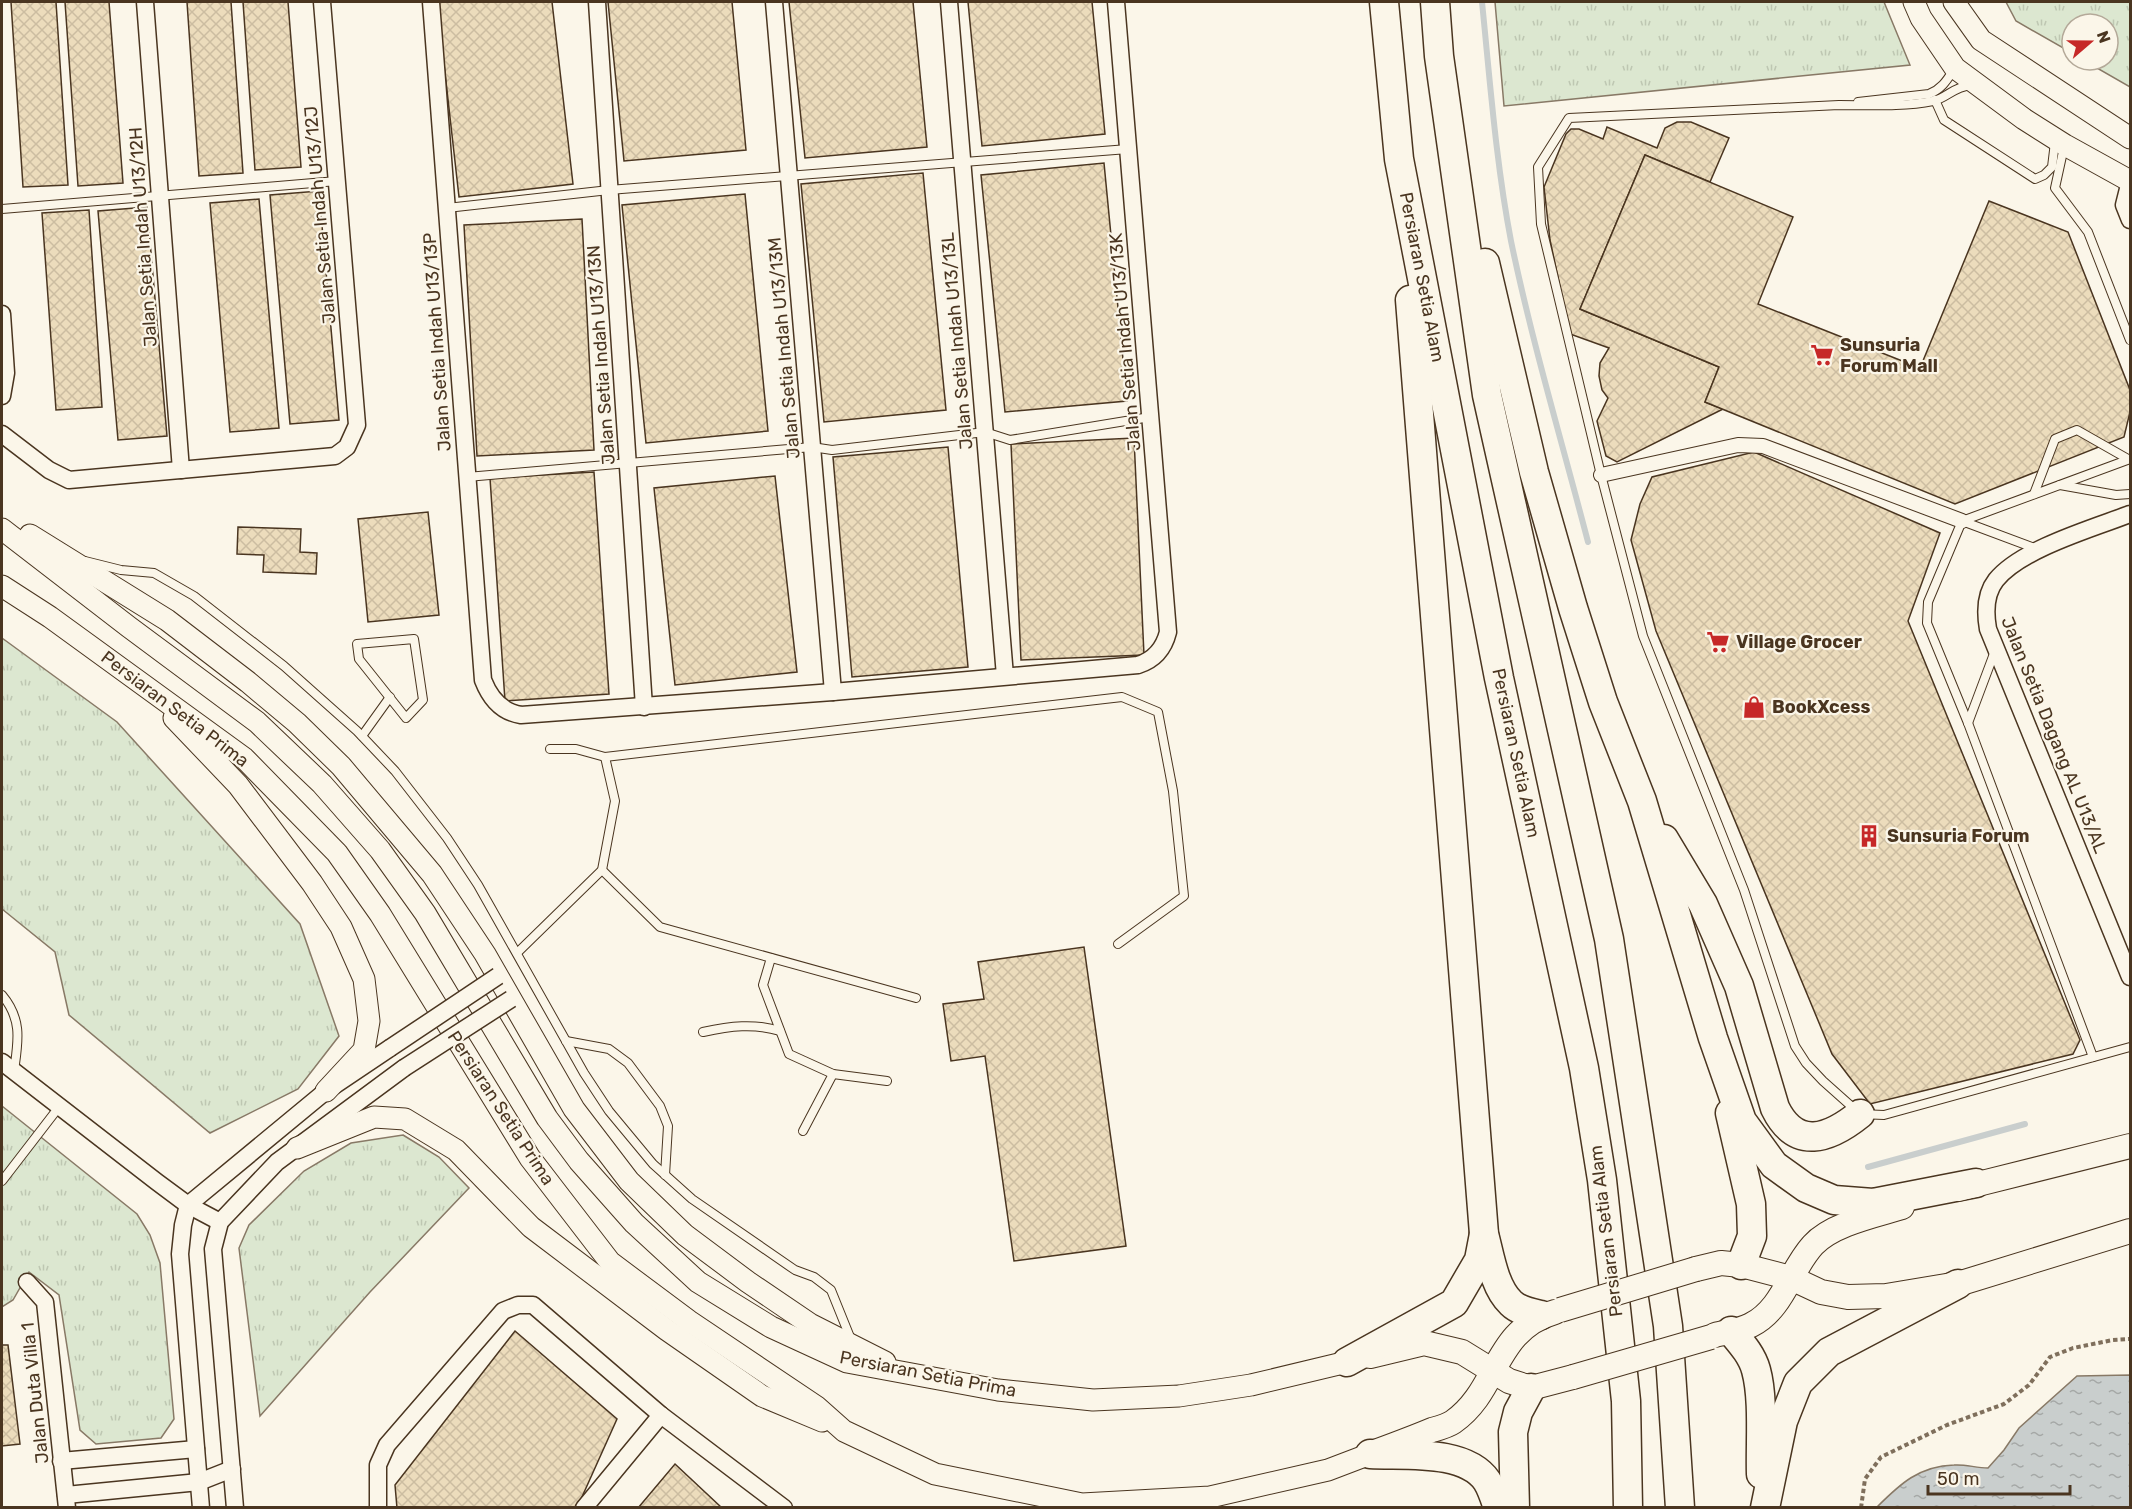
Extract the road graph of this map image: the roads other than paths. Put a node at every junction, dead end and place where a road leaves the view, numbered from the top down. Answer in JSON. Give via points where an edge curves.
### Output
{"nodes":[{"id":1,"x":145,"y":2,"type":"edge"},
{"id":2,"x":322,"y":2,"type":"edge"},
{"id":3,"x":431,"y":2,"type":"edge"},
{"id":4,"x":597,"y":2,"type":"edge"},
{"id":5,"x":774,"y":2,"type":"edge"},
{"id":6,"x":949,"y":2,"type":"edge"},
{"id":7,"x":1116,"y":2,"type":"edge"},
{"id":8,"x":1384,"y":2,"type":"edge"},
{"id":9,"x":1435,"y":2,"type":"edge"},
{"id":10,"x":1450,"y":2,"type":"edge"},
{"id":11,"x":1914,"y":2,"type":"edge"},
{"id":12,"x":1954,"y":2,"type":"edge"},
{"id":13,"x":1440,"y":56,"type":"junction"},
{"id":14,"x":1955,"y":68,"type":"junction"},
{"id":15,"x":1976,"y":85,"type":"junction"},
{"id":16,"x":1935,"y":100,"type":"junction"},
{"id":17,"x":1839,"y":105,"type":"junction"},
{"id":18,"x":2130,"y":138,"type":"edge"},
{"id":19,"x":2060,"y":141,"type":"junction"},
{"id":20,"x":1128,"y":149,"type":"junction"},
{"id":21,"x":1399,"y":159,"type":"junction"},
{"id":22,"x":962,"y":164,"type":"junction"},
{"id":23,"x":789,"y":176,"type":"junction"},
{"id":24,"x":337,"y":181,"type":"junction"},
{"id":25,"x":2130,"y":181,"type":"edge"},
{"id":26,"x":609,"y":190,"type":"junction"},
{"id":27,"x":160,"y":195,"type":"junction"},
{"id":28,"x":447,"y":208,"type":"junction"},
{"id":29,"x":2,"y":209,"type":"edge"},
{"id":30,"x":2130,"y":220,"type":"edge"},
{"id":31,"x":2,"y":315,"type":"edge"},
{"id":32,"x":2130,"y":340,"type":"edge"},
{"id":33,"x":2,"y":396,"type":"edge"},
{"id":34,"x":1150,"y":417,"type":"junction"},
{"id":35,"x":985,"y":432,"type":"junction"},
{"id":36,"x":2,"y":434,"type":"edge"},
{"id":37,"x":812,"y":447,"type":"junction"},
{"id":38,"x":2129,"y":459,"type":"edge"},
{"id":39,"x":628,"y":463,"type":"junction"},
{"id":40,"x":181,"y":470,"type":"junction"},
{"id":41,"x":1601,"y":475,"type":"junction"},
{"id":42,"x":467,"y":477,"type":"junction"},
{"id":43,"x":2060,"y":485,"type":"junction"},
{"id":44,"x":2034,"y":494,"type":"junction"},
{"id":45,"x":2130,"y":494,"type":"edge"},
{"id":46,"x":2130,"y":514,"type":"edge"},
{"id":47,"x":2,"y":517,"type":"edge"},
{"id":48,"x":1962,"y":521,"type":"junction"},
{"id":49,"x":2,"y":529,"type":"edge"},
{"id":50,"x":2039,"y":550,"type":"junction"},
{"id":51,"x":62,"y":556,"type":"junction"},
{"id":52,"x":2,"y":586,"type":"edge"},
{"id":53,"x":1996,"y":647,"type":"junction"},
{"id":54,"x":1005,"y":676,"type":"junction"},
{"id":55,"x":134,"y":677,"type":"junction"},
{"id":56,"x":833,"y":692,"type":"junction"},
{"id":57,"x":390,"y":697,"type":"junction"},
{"id":58,"x":644,"y":707,"type":"junction"},
{"id":59,"x":1968,"y":723,"type":"junction"},
{"id":60,"x":362,"y":736,"type":"junction"},
{"id":61,"x":550,"y":749,"type":"dead end"},
{"id":62,"x":605,"y":757,"type":"junction"},
{"id":63,"x":1642,"y":801,"type":"junction"},
{"id":64,"x":602,"y":870,"type":"junction"},
{"id":65,"x":1118,"y":944,"type":"dead end"},
{"id":66,"x":517,"y":953,"type":"junction"},
{"id":67,"x":771,"y":958,"type":"junction"},
{"id":68,"x":498,"y":976,"type":"junction"},
{"id":69,"x":2130,"y":976,"type":"edge"},
{"id":70,"x":2,"y":995,"type":"edge"},
{"id":71,"x":916,"y":998,"type":"dead end"},
{"id":72,"x":511,"y":999,"type":"junction"},
{"id":73,"x":780,"y":1030,"type":"junction"},
{"id":74,"x":703,"y":1032,"type":"dead end"},
{"id":75,"x":1713,"y":1038,"type":"junction"},
{"id":76,"x":566,"y":1041,"type":"junction"},
{"id":77,"x":2130,"y":1047,"type":"edge"},
{"id":78,"x":2093,"y":1057,"type":"junction"},
{"id":79,"x":8,"y":1067,"type":"edge"},
{"id":80,"x":833,"y":1074,"type":"junction"},
{"id":81,"x":886,"y":1081,"type":"dead end"},
{"id":82,"x":326,"y":1091,"type":"junction"},
{"id":83,"x":59,"y":1107,"type":"junction"},
{"id":84,"x":1860,"y":1113,"type":"junction"},
{"id":85,"x":803,"y":1131,"type":"dead end"},
{"id":86,"x":2130,"y":1146,"type":"edge"},
{"id":87,"x":297,"y":1148,"type":"junction"},
{"id":88,"x":665,"y":1175,"type":"junction"},
{"id":89,"x":2,"y":1181,"type":"edge"},
{"id":90,"x":1976,"y":1183,"type":"junction"},
{"id":91,"x":188,"y":1205,"type":"junction"},
{"id":92,"x":220,"y":1222,"type":"junction"},
{"id":93,"x":2130,"y":1231,"type":"edge"},
{"id":94,"x":1484,"y":1234,"type":"junction"},
{"id":95,"x":1741,"y":1265,"type":"junction"},
{"id":96,"x":1791,"y":1278,"type":"junction"},
{"id":97,"x":27,"y":1282,"type":"dead end"},
{"id":98,"x":1958,"y":1284,"type":"junction"},
{"id":99,"x":1551,"y":1313,"type":"junction"},
{"id":100,"x":1721,"y":1334,"type":"junction"},
{"id":101,"x":853,"y":1345,"type":"junction"},
{"id":102,"x":1347,"y":1362,"type":"junction"},
{"id":103,"x":1492,"y":1371,"type":"junction"},
{"id":104,"x":904,"y":1372,"type":"junction"},
{"id":105,"x":1531,"y":1388,"type":"junction"},
{"id":106,"x":661,"y":1415,"type":"junction"},
{"id":107,"x":844,"y":1431,"type":"junction"},
{"id":108,"x":196,"y":1449,"type":"junction"},
{"id":109,"x":1370,"y":1454,"type":"junction"},
{"id":110,"x":61,"y":1461,"type":"junction"},
{"id":111,"x":232,"y":1469,"type":"junction"},
{"id":112,"x":199,"y":1482,"type":"junction"},
{"id":113,"x":66,"y":1501,"type":"edge"},
{"id":114,"x":201,"y":1508,"type":"edge"},
{"id":115,"x":235,"y":1508,"type":"edge"},
{"id":116,"x":378,"y":1508,"type":"edge"},
{"id":117,"x":584,"y":1508,"type":"edge"},
{"id":118,"x":784,"y":1508,"type":"edge"},
{"id":119,"x":1498,"y":1508,"type":"edge"},
{"id":120,"x":1515,"y":1508,"type":"edge"},
{"id":121,"x":1628,"y":1508,"type":"edge"},
{"id":122,"x":1680,"y":1508,"type":"edge"},
{"id":123,"x":1761,"y":1508,"type":"edge"},
{"id":124,"x":1766,"y":1508,"type":"edge"}],
"edges":[{"from":1,"to":27,"type":"street","name":"Jalan Setia Indah U13/12H"},
{"from":2,"to":24,"type":"street","name":"Jalan Setia Indah U13/12J"},
{"from":3,"to":28,"type":"street","name":"Jalan Setia Indah U13/13P"},
{"from":4,"to":26,"type":"street","name":"Jalan Setia Indah U13/13N"},
{"from":5,"to":23,"type":"street","name":"Jalan Setia Indah U13/13M"},
{"from":6,"to":22,"type":"street","name":"Jalan Setia Indah U13/13L"},
{"from":7,"to":20,"type":"street","name":"Jalan Setia Indah U13/13K"},
{"from":8,"to":21,"type":"highway","name":"Persiaran Setia Alam"},
{"from":9,"to":13,"type":"highway"},
{"from":10,"to":13,"type":"highway","via":[[1452,14]]},
{"from":11,"to":14,"type":"street"},
{"from":12,"to":18,"type":"street","via":[[1981,40]]},
{"from":13,"to":63,"type":"highway","via":[[1534,472],[1603,702]]},
{"from":13,"to":122,"type":"highway","via":[[1487,395],[1609,939],[1668,1326]]},
{"from":14,"to":15,"type":"street"},
{"from":14,"to":17,"type":"lane","via":[[1938,90],[1929,94]]},
{"from":15,"to":16,"type":"lane","via":[[1959,86]]},
{"from":15,"to":19,"type":"street"},
{"from":16,"to":17,"type":"lane"},
{"from":16,"to":19,"type":"lane","via":[[1944,120],[2035,179],[2052,167]]},
{"from":17,"to":41,"type":"lane","via":[[1569,118],[1550,147],[1538,167],[1541,224]]},
{"from":19,"to":25,"type":"street"},
{"from":19,"to":32,"type":"lane","via":[[2055,188],[2088,232]]},
{"from":20,"to":22,"type":"lane"},
{"from":20,"to":34,"type":"street","name":"Jalan Setia Indah U13/13K"},
{"from":21,"to":94,"type":"highway"},
{"from":21,"to":121,"type":"highway","name":"Persiaran Setia Alam","via":[[1499,678],[1584,1068],[1602,1180],[1626,1401]]},
{"from":22,"to":23,"type":"lane"},
{"from":22,"to":35,"type":"street","name":"Jalan Setia Indah U13/13L"},
{"from":23,"to":26,"type":"lane"},
{"from":23,"to":37,"type":"street","name":"Jalan Setia Indah U13/13M"},
{"from":24,"to":27,"type":"lane"},
{"from":24,"to":40,"type":"street","name":"Jalan Setia Indah U13/12J","via":[[357,425],[347,447],[335,456]]},
{"from":25,"to":30,"type":"street","via":[[2124,205]]},
{"from":26,"to":28,"type":"lane"},
{"from":26,"to":39,"type":"street","name":"Jalan Setia Indah U13/13N"},
{"from":27,"to":29,"type":"lane"},
{"from":27,"to":40,"type":"street","name":"Jalan Setia Indah U13/12H"},
{"from":28,"to":42,"type":"street","name":"Jalan Setia Indah U13/13P"},
{"from":31,"to":33,"type":"street","via":[[6,373]]},
{"from":34,"to":35,"type":"lane","via":[[1011,440]]},
{"from":34,"to":54,"type":"street","name":"Jalan Setia Indah U13/13K","via":[[1166,642],[1148,662],[1138,665]]},
{"from":35,"to":37,"type":"lane","via":[[832,450]]},
{"from":35,"to":54,"type":"street","name":"Jalan Setia Indah U13/13L"},
{"from":36,"to":40,"type":"street","via":[[49,470],[69,480]]},
{"from":37,"to":39,"type":"lane"},
{"from":37,"to":56,"type":"street","name":"Jalan Setia Indah U13/13M"},
{"from":38,"to":43,"type":"lane"},
{"from":38,"to":44,"type":"lane","via":[[2077,430],[2055,439]]},
{"from":39,"to":42,"type":"lane"},
{"from":39,"to":58,"type":"street","name":"Jalan Setia Indah U13/13N"},
{"from":41,"to":48,"type":"street","via":[[1738,445],[1763,446]]},
{"from":41,"to":84,"type":"lane","via":[[1643,636],[1744,890],[1795,1046],[1823,1081]]},
{"from":42,"to":58,"type":"street","name":"Jalan Setia Indah U13/13P","via":[[483,680],[491,697],[510,714],[521,715]]},
{"from":43,"to":44,"type":"lane"},
{"from":43,"to":45,"type":"lane"},
{"from":44,"to":48,"type":"lane"},
{"from":46,"to":50,"type":"street","name":"Jalan Setia Dagang AL U13/AL"},
{"from":47,"to":51,"type":"street"},
{"from":48,"to":50,"type":"lane"},
{"from":48,"to":59,"type":"lane","via":[[1930,596],[1926,616]]},
{"from":49,"to":104,"type":"street","name":"Persiaran Setia Prima","via":[[257,722],[322,784],[380,850],[425,913],[546,1118],[634,1223],[698,1282],[771,1327],[847,1362]]},
{"from":50,"to":53,"type":"street","name":"Jalan Setia Dagang AL U13/AL","via":[[2008,568],[1996,580],[1988,597],[1985,612]]},
{"from":51,"to":60,"type":"lane","via":[[121,570],[154,573],[194,596],[284,666]]},
{"from":51,"to":68,"type":"street","via":[[167,620],[297,723],[341,766],[432,874]]},
{"from":52,"to":55,"type":"street","name":"Persiaran Setia Prima"},
{"from":53,"to":59,"type":"lane"},
{"from":53,"to":69,"type":"street","name":"Jalan Setia Dagang AL U13/AL"},
{"from":54,"to":56,"type":"street"},
{"from":55,"to":82,"type":"street","via":[[238,785],[341,927],[364,979],[369,1021],[364,1050]]},
{"from":55,"to":107,"type":"street","name":"Persiaran Setia Prima","via":[[244,758],[337,853],[392,934],[530,1158],[610,1262],[817,1407]]},
{"from":56,"to":58,"type":"street"},
{"from":57,"to":57,"type":"lane","via":[[359,659],[357,644],[414,639],[423,700],[406,718]]},
{"from":57,"to":60,"type":"lane"},
{"from":59,"to":78,"type":"lane"},
{"from":60,"to":66,"type":"lane","via":[[447,838]]},
{"from":61,"to":62,"type":"lane","via":[[576,749]]},
{"from":62,"to":64,"type":"lane","via":[[615,801]]},
{"from":62,"to":65,"type":"lane","via":[[1122,697],[1158,712],[1173,791],[1184,896]]},
{"from":63,"to":75,"type":"highway"},
{"from":63,"to":84,"type":"highway","via":[[1703,904],[1739,986],[1781,1120],[1790,1130],[1804,1136],[1824,1136]]},
{"from":64,"to":66,"type":"lane"},
{"from":64,"to":67,"type":"lane","via":[[660,927]]},
{"from":66,"to":76,"type":"lane"},
{"from":67,"to":71,"type":"lane"},
{"from":67,"to":73,"type":"lane","via":[[763,985]]},
{"from":68,"to":72,"type":"street"},
{"from":68,"to":82,"type":"street","bridge":true},
{"from":70,"to":79,"type":"lane","via":[[9,1003],[19,1032]]},
{"from":72,"to":87,"type":"street","bridge":true,"via":[[404,1068]]},
{"from":72,"to":101,"type":"street","via":[[574,1109],[629,1181],[686,1235],[748,1282],[810,1324]]},
{"from":73,"to":74,"type":"lane","via":[[749,1025]]},
{"from":73,"to":80,"type":"lane","via":[[789,1054]]},
{"from":75,"to":90,"type":"highway","via":[[1742,1121],[1774,1165],[1806,1188],[1834,1200],[1873,1203]]},
{"from":75,"to":95,"type":"highway","via":[[1751,1204],[1752,1236]]},
{"from":76,"to":88,"type":"lane","via":[[609,1111]]},
{"from":76,"to":88,"type":"lane","via":[[609,1049],[628,1063],[660,1106],[668,1126]]},
{"from":77,"to":78,"type":"lane"},
{"from":78,"to":84,"type":"lane","via":[[1884,1116]]},
{"from":79,"to":83,"type":"street"},
{"from":80,"to":81,"type":"lane"},
{"from":80,"to":85,"type":"lane"},
{"from":82,"to":91,"type":"street"},
{"from":83,"to":89,"type":"lane"},
{"from":83,"to":91,"type":"street"},
{"from":86,"to":90,"type":"main road"},
{"from":87,"to":92,"type":"street","via":[[277,1162]]},
{"from":87,"to":107,"type":"street","via":[[374,1117],[405,1119],[456,1150],[531,1227],[667,1330],[762,1396]]},
{"from":88,"to":101,"type":"lane","via":[[755,1244],[831,1290]]},
{"from":90,"to":96,"type":"main road","via":[[1828,1234],[1813,1245]]},
{"from":91,"to":92,"type":"street"},
{"from":91,"to":108,"type":"street","via":[[180,1254]]},
{"from":92,"to":111,"type":"street","via":[[213,1249]]},
{"from":93,"to":98,"type":"main road"},
{"from":94,"to":99,"type":"highway","via":[[1498,1283],[1511,1303],[1523,1310]]},
{"from":94,"to":102,"type":"highway","via":[[1479,1260],[1454,1303]]},
{"from":95,"to":96,"type":"main road"},
{"from":95,"to":99,"type":"main road","bridge":true,"via":[[1721,1263],[1696,1269]]},
{"from":96,"to":98,"type":"main road","via":[[1821,1292],[1848,1297],[1886,1296]]},
{"from":96,"to":100,"type":"main road","via":[[1771,1311],[1751,1325]]},
{"from":97,"to":110,"type":"street","name":"Jalan Duta Villa 1","via":[[45,1302]]},
{"from":98,"to":124,"type":"highway","via":[[1829,1352],[1798,1383],[1783,1421]]},
{"from":99,"to":103,"type":"main road","via":[[1517,1334]]},
{"from":100,"to":105,"type":"main road","bridge":true},
{"from":100,"to":123,"type":"highway","via":[[1748,1352],[1756,1370]]},
{"from":101,"to":104,"type":"street"},
{"from":102,"to":103,"type":"main road","via":[[1424,1343],[1462,1352]]},
{"from":102,"to":104,"type":"street","name":"Persiaran Setia Prima","via":[[1251,1385],[1179,1396],[1093,1400],[998,1390]]},
{"from":103,"to":105,"type":"main road"},
{"from":103,"to":109,"type":"main road","via":[[1477,1400],[1453,1422]]},
{"from":105,"to":120,"type":"highway","via":[[1513,1432]]},
{"from":106,"to":116,"type":"street","via":[[533,1305],[518,1305],[503,1311],[387,1445],[378,1465]]},
{"from":106,"to":117,"type":"street"},
{"from":106,"to":118,"type":"street"},
{"from":107,"to":109,"type":"street","name":"Persiaran Setia Prima","via":[[935,1474],[1082,1504],[1210,1497],[1328,1470]]},
{"from":108,"to":110,"type":"street"},
{"from":108,"to":112,"type":"street"},
{"from":109,"to":119,"type":"highway","via":[[1448,1457],[1466,1464],[1486,1480]]},
{"from":110,"to":113,"type":"street","name":"Jalan Duta Villa 1"},
{"from":111,"to":112,"type":"street"},
{"from":111,"to":115,"type":"street"},
{"from":112,"to":113,"type":"street"},
{"from":112,"to":114,"type":"street"}]}
